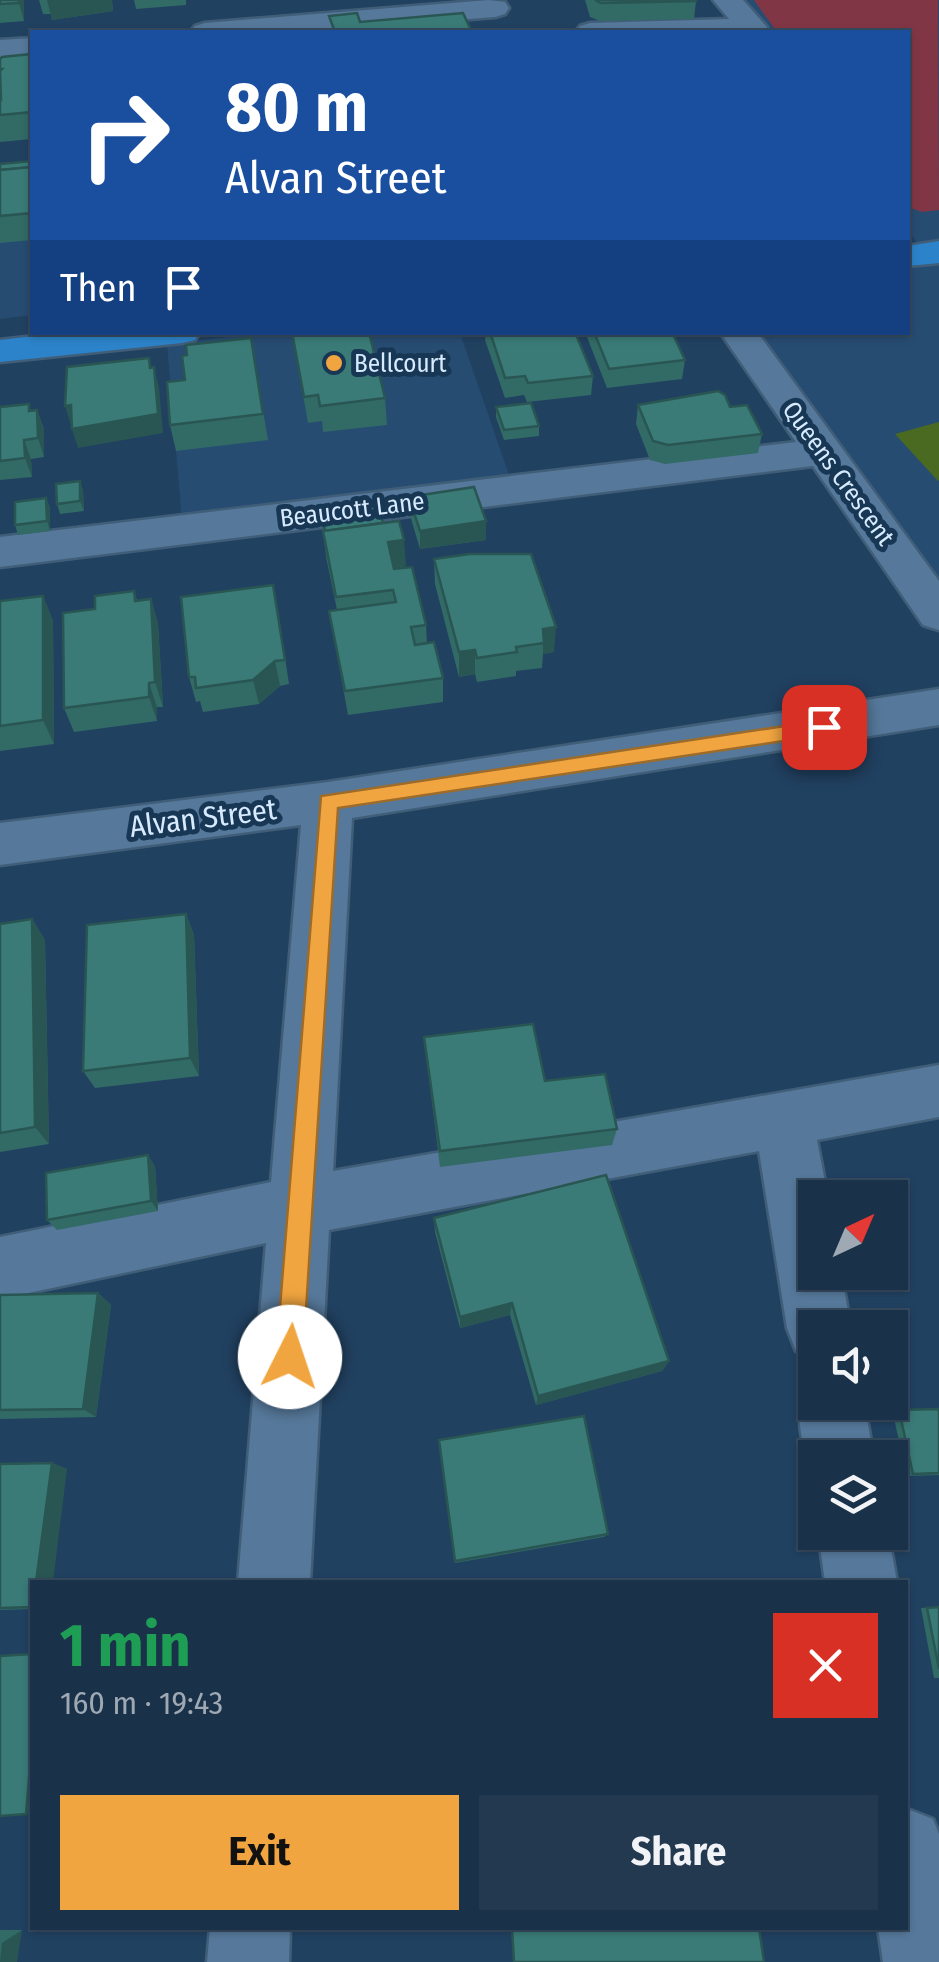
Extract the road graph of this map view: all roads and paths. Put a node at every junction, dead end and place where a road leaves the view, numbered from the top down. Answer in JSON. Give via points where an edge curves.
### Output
{"nodes":[{"id":1,"x":728,"y":0,"type":"edge"},
{"id":2,"x":499,"y":14,"type":"edge"},
{"id":3,"x":238,"y":30,"type":"edge"},
{"id":4,"x":655,"y":30,"type":"edge"},
{"id":5,"x":30,"y":47,"type":"edge"},
{"id":6,"x":0,"y":50,"type":"edge"},
{"id":7,"x":939,"y":231,"type":"edge"},
{"id":8,"x":910,"y":234,"type":"edge"},
{"id":9,"x":939,"y":252,"type":"edge"},
{"id":10,"x":910,"y":256,"type":"edge"},
{"id":11,"x":30,"y":324,"type":"edge"},
{"id":12,"x":0,"y":328,"type":"edge"},
{"id":13,"x":155,"y":335,"type":"edge"},
{"id":14,"x":740,"y":335,"type":"edge"},
{"id":15,"x":0,"y":352,"type":"edge"},
{"id":16,"x":824,"y":452,"type":"junction"},
{"id":17,"x":0,"y":552,"type":"edge"},
{"id":18,"x":939,"y":614,"type":"edge"},
{"id":19,"x":939,"y":707,"type":"edge"},
{"id":20,"x":328,"y":802,"type":"junction"},
{"id":21,"x":0,"y":844,"type":"edge"},
{"id":22,"x":939,"y":1090,"type":"edge"},
{"id":23,"x":784,"y":1119,"type":"junction"},
{"id":24,"x":300,"y":1206,"type":"junction"},
{"id":25,"x":0,"y":1268,"type":"edge"},
{"id":26,"x":816,"y":1310,"type":"edge"},
{"id":27,"x":856,"y":1550,"type":"edge"},
{"id":28,"x":274,"y":1580,"type":"edge"},
{"id":29,"x":861,"y":1580,"type":"edge"},
{"id":30,"x":908,"y":1865,"type":"edge"},
{"id":31,"x":250,"y":1930,"type":"edge"},
{"id":32,"x":248,"y":1962,"type":"edge"},
{"id":33,"x":924,"y":1962,"type":"edge"}],
"edges":[{"from":1,"to":4,"type":"street","via":[[753,27]]},
{"from":2,"to":3,"type":"street"},
{"from":5,"to":6,"type":"street"},
{"from":7,"to":8,"type":"main road"},
{"from":9,"to":10,"type":"main road"},
{"from":11,"to":12,"type":"main road"},
{"from":13,"to":15,"type":"main road"},
{"from":14,"to":16,"type":"street","name":"Queens Crescent"},
{"from":16,"to":17,"type":"street","name":"Beaucott Lane"},
{"from":16,"to":18,"type":"street","name":"Queens Crescent"},
{"from":19,"to":20,"type":"street","name":"Alvan Street"},
{"from":20,"to":21,"type":"street","name":"Alvan Street"},
{"from":20,"to":24,"type":"street"},
{"from":22,"to":23,"type":"street"},
{"from":23,"to":24,"type":"street"},
{"from":23,"to":26,"type":"street"},
{"from":24,"to":25,"type":"street"},
{"from":24,"to":28,"type":"street"},
{"from":27,"to":29,"type":"street"},
{"from":30,"to":33,"type":"street"},
{"from":31,"to":32,"type":"street"}]}
